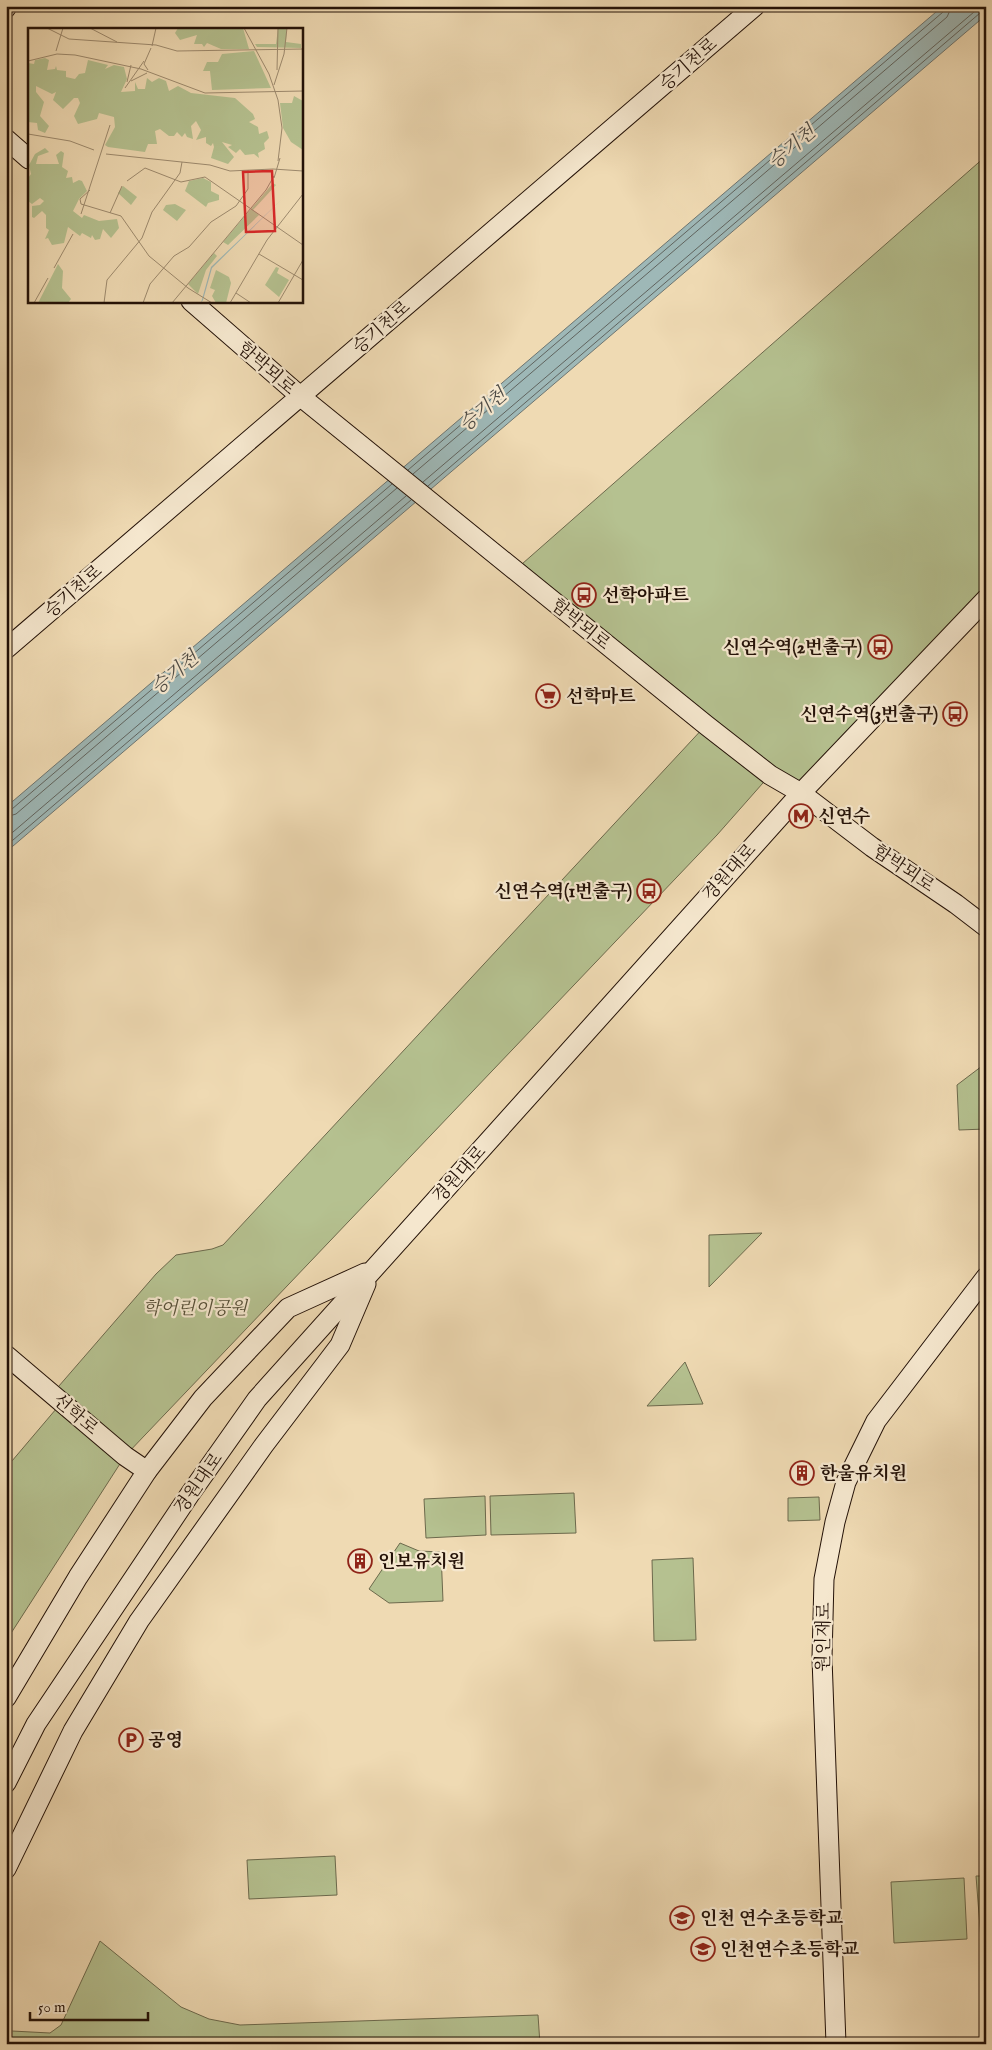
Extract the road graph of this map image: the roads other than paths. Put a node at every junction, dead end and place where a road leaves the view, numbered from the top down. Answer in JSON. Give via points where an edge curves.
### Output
{"nodes":[{"id":1,"x":755,"y":6,"type":"edge"},
{"id":2,"x":6,"y":139,"type":"edge"},
{"id":3,"x":28,"y":158,"type":"edge"},
{"id":4,"x":192,"y":302,"type":"edge"},
{"id":5,"x":300,"y":396,"type":"junction"},
{"id":6,"x":986,"y":594,"type":"edge"},
{"id":7,"x":980,"y":605,"type":"edge"},
{"id":8,"x":6,"y":648,"type":"edge"},
{"id":9,"x":801,"y":793,"type":"junction"},
{"id":10,"x":986,"y":927,"type":"edge"},
{"id":11,"x":373,"y":1270,"type":"junction"},
{"id":12,"x":986,"y":1277,"type":"edge"},
{"id":13,"x":6,"y":1355,"type":"edge"},
{"id":14,"x":147,"y":1472,"type":"junction"},
{"id":15,"x":6,"y":1698,"type":"edge"},
{"id":16,"x":6,"y":1783,"type":"edge"},
{"id":17,"x":6,"y":1869,"type":"edge"},
{"id":18,"x":836,"y":2044,"type":"edge"}],
"edges":[{"from":1,"to":5,"type":"main road","name":"승기천로"},
{"from":2,"to":3,"type":"main road"},
{"from":4,"to":5,"type":"main road","name":"함박뫼로"},
{"from":5,"to":8,"type":"main road","name":"승기천로"},
{"from":5,"to":9,"type":"main road","name":"함박뫼로","via":[[706,725],[770,775]]},
{"from":6,"to":7,"type":"main road","name":"경원대로"},
{"from":7,"to":9,"type":"main road","name":"경원대로"},
{"from":9,"to":10,"type":"main road","name":"함박뫼로"},
{"from":9,"to":11,"type":"main road","name":"경원대로"},
{"from":11,"to":14,"type":"main road","via":[[288,1308],[203,1398]]},
{"from":11,"to":16,"type":"main road","name":"경원대로","via":[[252,1407],[36,1724]]},
{"from":11,"to":17,"type":"main road","via":[[340,1345],[264,1445],[139,1621],[73,1731]]},
{"from":12,"to":18,"type":"main road","name":"원인재로","via":[[876,1421],[846,1482],[827,1561],[822,1658]]},
{"from":13,"to":14,"type":"main road","name":"선학로"},
{"from":14,"to":15,"type":"main road","via":[[78,1577]]}]}
